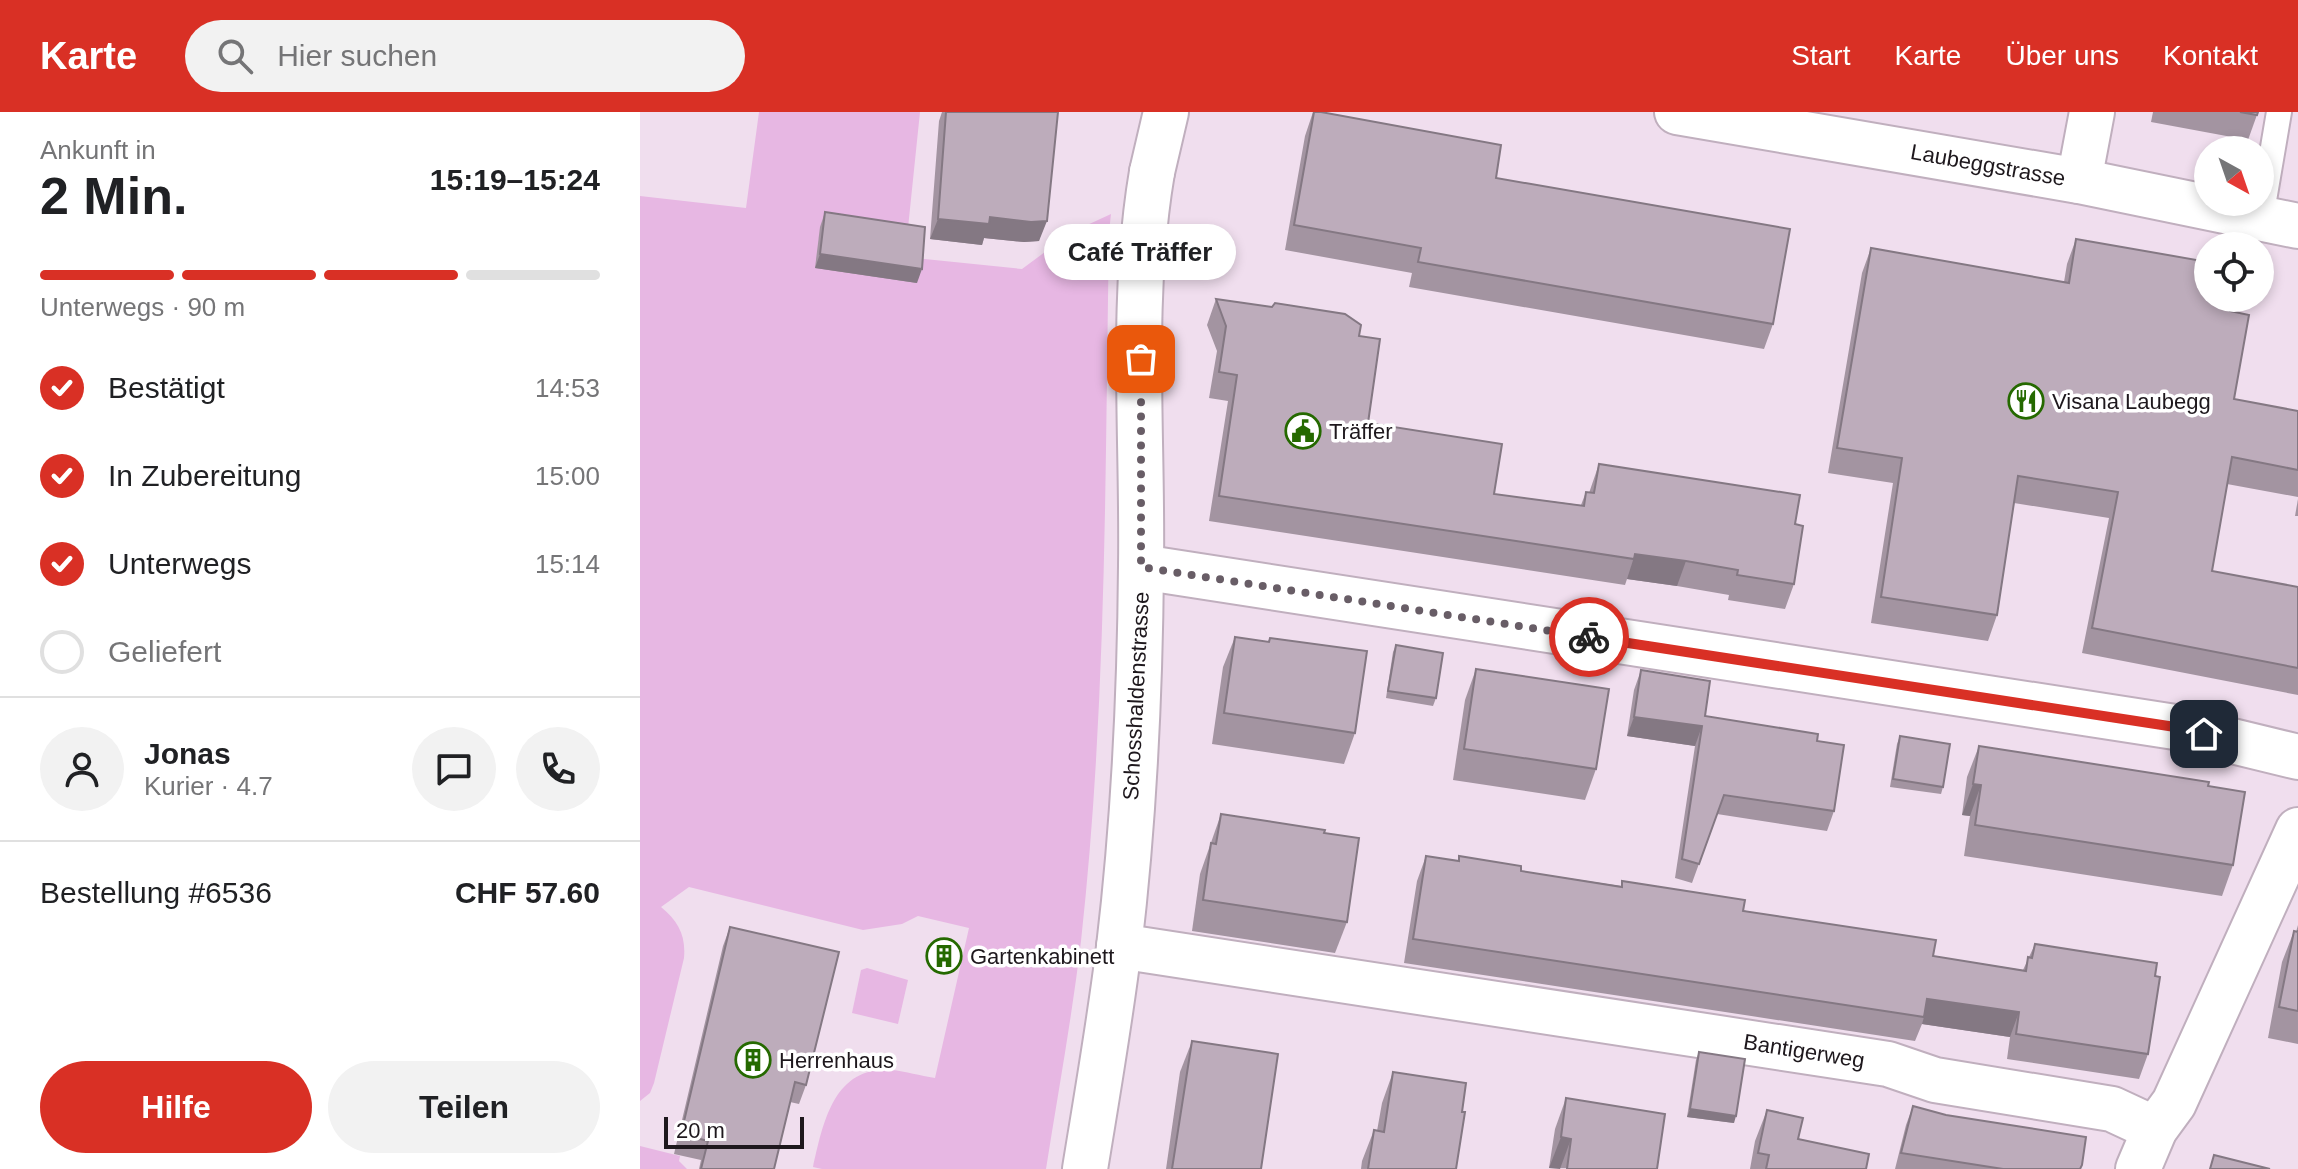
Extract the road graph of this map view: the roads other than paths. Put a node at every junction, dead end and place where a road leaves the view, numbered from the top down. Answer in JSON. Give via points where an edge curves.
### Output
{"nodes":[{"id":1,"x":1145,"y":112,"type":"edge"},
{"id":2,"x":1166,"y":112,"type":"edge"},
{"id":3,"x":1677,"y":112,"type":"edge"},
{"id":4,"x":2092,"y":112,"type":"edge"},
{"id":5,"x":2279,"y":112,"type":"edge"},
{"id":6,"x":1152,"y":172,"type":"junction"},
{"id":7,"x":2079,"y":181,"type":"junction"},
{"id":8,"x":2279,"y":222,"type":"edge"},
{"id":9,"x":1141,"y":567,"type":"junction"},
{"id":10,"x":2298,"y":757,"type":"edge"},
{"id":11,"x":2298,"y":830,"type":"edge"},
{"id":12,"x":1119,"y":946,"type":"junction"},
{"id":13,"x":2155,"y":1129,"type":"junction"},
{"id":14,"x":1085,"y":1169,"type":"edge"},
{"id":15,"x":2138,"y":1169,"type":"edge"}],
"edges":[{"from":1,"to":6,"type":"street","name":"Schosshaldenstrasse"},
{"from":2,"to":6,"type":"street","name":"Schosshaldenstrasse"},
{"from":3,"to":7,"type":"street","name":"Laubeggstrasse"},
{"from":4,"to":7,"type":"street"},
{"from":5,"to":8,"type":"lane"},
{"from":6,"to":9,"type":"street","name":"Schosshaldenstrasse","via":[[1141,270]]},
{"from":7,"to":8,"type":"street","name":"Laubeggstrasse"},
{"from":9,"to":10,"type":"street","via":[[2175,727]]},
{"from":9,"to":12,"type":"street","name":"Schosshaldenstrasse","via":[[1134,775]]},
{"from":11,"to":13,"type":"street","via":[[2174,1103]]},
{"from":12,"to":13,"type":"street","name":"Bantigerweg","via":[[1888,1064],[1935,1080],[2112,1109]]},
{"from":12,"to":14,"type":"street","name":"Schosshaldenstrasse"},
{"from":13,"to":15,"type":"street"}]}
